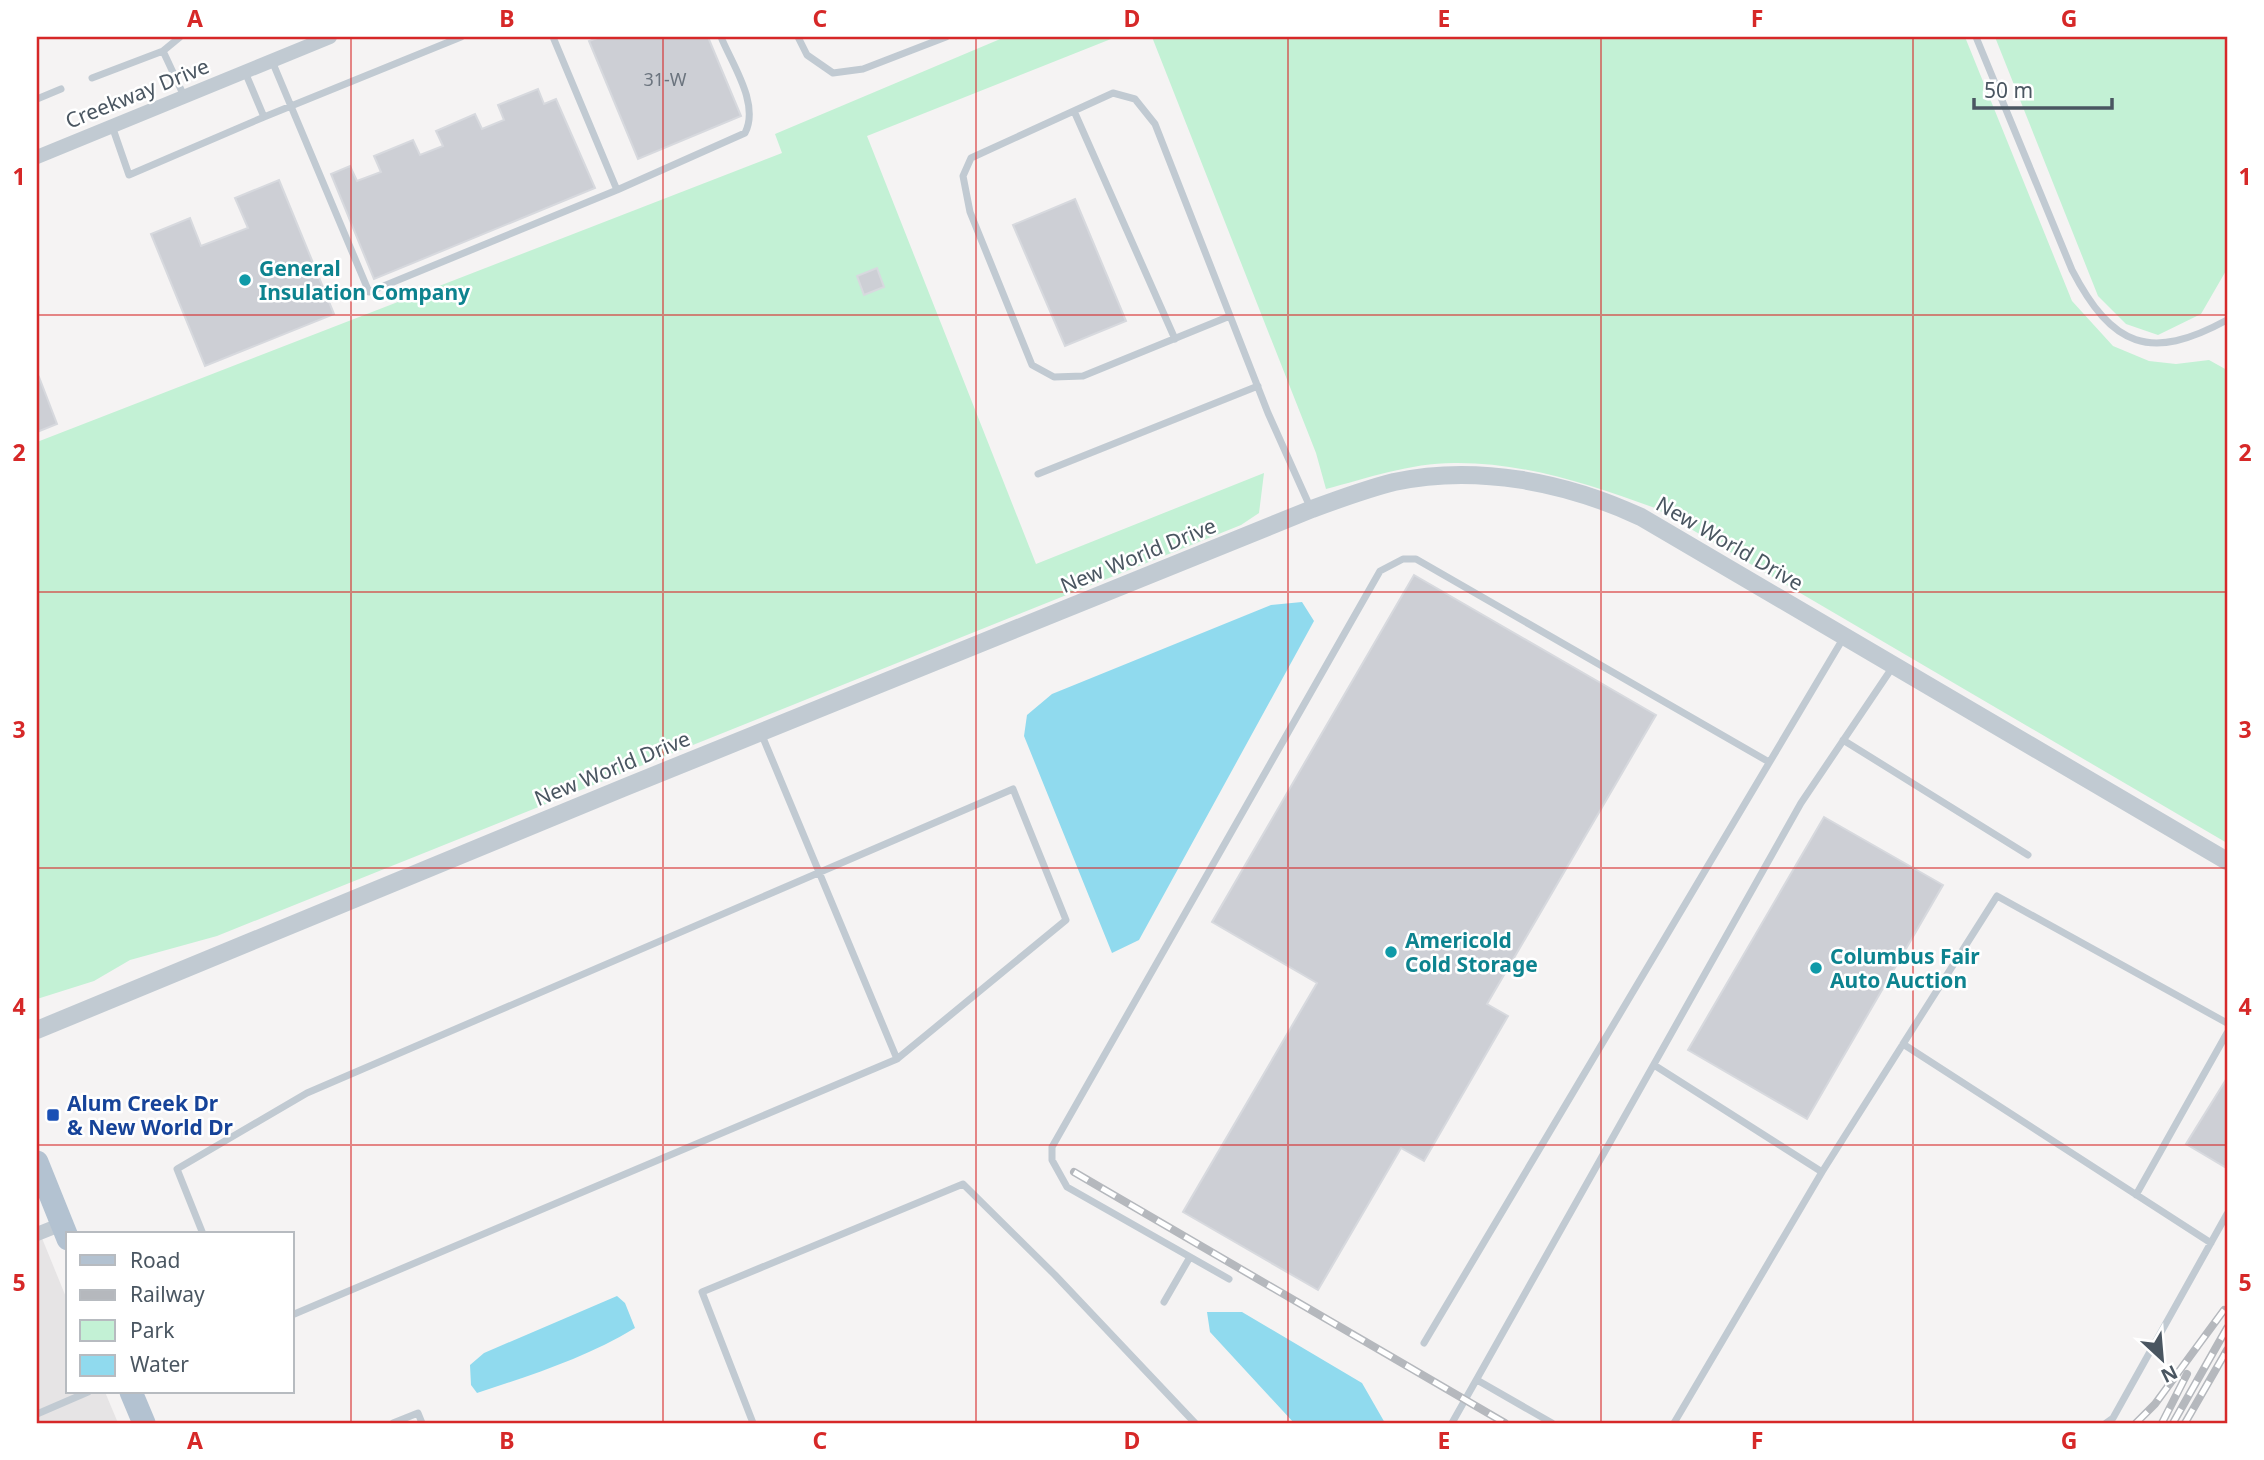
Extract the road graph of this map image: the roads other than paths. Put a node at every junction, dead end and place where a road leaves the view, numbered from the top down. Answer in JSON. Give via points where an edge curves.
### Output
{"nodes":[{"id":1,"x":180,"y":37,"type":"edge"},
{"id":2,"x":330,"y":37,"type":"edge"},
{"id":3,"x":461,"y":37,"type":"edge"},
{"id":4,"x":553,"y":37,"type":"edge"},
{"id":5,"x":721,"y":37,"type":"edge"},
{"id":6,"x":798,"y":37,"type":"edge"},
{"id":7,"x":945,"y":37,"type":"edge"},
{"id":8,"x":1976,"y":37,"type":"edge"},
{"id":9,"x":163,"y":51,"type":"junction"},
{"id":10,"x":272,"y":61,"type":"junction"},
{"id":11,"x":245,"y":72,"type":"junction"},
{"id":12,"x":92,"y":78,"type":"dead end"},
{"id":13,"x":61,"y":89,"type":"dead end"},
{"id":14,"x":184,"y":96,"type":"junction"},
{"id":15,"x":37,"y":99,"type":"edge"},
{"id":16,"x":290,"y":107,"type":"junction"},
{"id":17,"x":1074,"y":111,"type":"junction"},
{"id":18,"x":264,"y":117,"type":"junction"},
{"id":19,"x":112,"y":126,"type":"junction"},
{"id":20,"x":37,"y":157,"type":"edge"},
{"id":21,"x":617,"y":190,"type":"junction"},
{"id":22,"x":1230,"y":316,"type":"junction"},
{"id":23,"x":2227,"y":320,"type":"edge"},
{"id":24,"x":1175,"y":339,"type":"junction"},
{"id":25,"x":1258,"y":386,"type":"junction"},
{"id":26,"x":1038,"y":474,"type":"dead end"},
{"id":27,"x":1312,"y":509,"type":"junction"},
{"id":28,"x":1845,"y":636,"type":"junction"},
{"id":29,"x":1894,"y":665,"type":"junction"},
{"id":30,"x":761,"y":733,"type":"junction"},
{"id":31,"x":1843,"y":740,"type":"junction"},
{"id":32,"x":1769,"y":762,"type":"junction"},
{"id":33,"x":2028,"y":855,"type":"dead end"},
{"id":34,"x":2227,"y":861,"type":"edge"},
{"id":35,"x":818,"y":874,"type":"junction"},
{"id":36,"x":2227,"y":1023,"type":"edge"},
{"id":37,"x":37,"y":1030,"type":"edge"},
{"id":38,"x":2227,"y":1033,"type":"edge"},
{"id":39,"x":1903,"y":1044,"type":"junction"},
{"id":40,"x":897,"y":1059,"type":"junction"},
{"id":41,"x":1654,"y":1065,"type":"junction"},
{"id":42,"x":37,"y":1162,"type":"edge"},
{"id":43,"x":1822,"y":1172,"type":"junction"},
{"id":44,"x":2136,"y":1195,"type":"junction"},
{"id":45,"x":2227,"y":1214,"type":"edge"},
{"id":46,"x":65,"y":1232,"type":"edge"},
{"id":47,"x":202,"y":1232,"type":"edge"},
{"id":48,"x":37,"y":1234,"type":"edge"},
{"id":49,"x":2211,"y":1243,"type":"junction"},
{"id":50,"x":1190,"y":1257,"type":"junction"},
{"id":51,"x":1229,"y":1279,"type":"dead end"},
{"id":52,"x":1164,"y":1302,"type":"dead end"},
{"id":53,"x":294,"y":1314,"type":"edge"},
{"id":54,"x":1424,"y":1343,"type":"dead end"},
{"id":55,"x":1477,"y":1381,"type":"junction"},
{"id":56,"x":83,"y":1394,"type":"edge"},
{"id":57,"x":132,"y":1394,"type":"edge"},
{"id":58,"x":38,"y":1411,"type":"edge"},
{"id":59,"x":144,"y":1423,"type":"edge"},
{"id":60,"x":393,"y":1423,"type":"edge"},
{"id":61,"x":422,"y":1423,"type":"edge"},
{"id":62,"x":752,"y":1423,"type":"edge"},
{"id":63,"x":1195,"y":1423,"type":"edge"},
{"id":64,"x":1452,"y":1423,"type":"edge"},
{"id":65,"x":1552,"y":1423,"type":"edge"},
{"id":66,"x":1674,"y":1423,"type":"edge"},
{"id":67,"x":2106,"y":1423,"type":"edge"}],
"edges":[{"from":1,"to":9,"type":"lane"},
{"from":2,"to":10,"type":"street","name":"Creekway Drive"},
{"from":3,"to":16,"type":"lane"},
{"from":4,"to":21,"type":"lane"},
{"from":5,"to":21,"type":"lane","via":[[750,106],[752,121],[746,133]]},
{"from":6,"to":7,"type":"lane","via":[[807,55],[833,73],[863,69]]},
{"from":8,"to":23,"type":"lane","via":[[2072,271],[2103,321],[2129,338],[2155,345],[2196,337]]},
{"from":9,"to":12,"type":"lane"},
{"from":9,"to":14,"type":"lane"},
{"from":10,"to":11,"type":"street","name":"Creekway Drive"},
{"from":10,"to":16,"type":"lane"},
{"from":11,"to":14,"type":"street","name":"Creekway Drive"},
{"from":11,"to":18,"type":"lane"},
{"from":13,"to":15,"type":"lane"},
{"from":14,"to":19,"type":"street","name":"Creekway Drive"},
{"from":16,"to":18,"type":"lane"},
{"from":16,"to":21,"type":"lane","via":[[369,292]]},
{"from":17,"to":22,"type":"lane","via":[[1113,93],[1135,99],[1155,124]]},
{"from":17,"to":24,"type":"lane"},
{"from":17,"to":24,"type":"lane","via":[[971,158],[962,176],[970,212],[1032,365],[1054,377],[1083,376]]},
{"from":18,"to":19,"type":"lane","via":[[129,175]]},
{"from":19,"to":20,"type":"street","name":"Creekway Drive"},
{"from":22,"to":24,"type":"lane"},
{"from":22,"to":25,"type":"lane"},
{"from":25,"to":26,"type":"lane"},
{"from":25,"to":27,"type":"lane"},
{"from":27,"to":28,"type":"street","name":"New World Drive","via":[[1396,482],[1454,476],[1548,484],[1598,497],[1641,517]]},
{"from":27,"to":30,"type":"street","name":"New World Drive"},
{"from":28,"to":29,"type":"street","name":"New World Drive"},
{"from":28,"to":32,"type":"lane"},
{"from":29,"to":31,"type":"lane"},
{"from":29,"to":34,"type":"street","name":"New World Drive"},
{"from":30,"to":35,"type":"lane"},
{"from":30,"to":37,"type":"street","name":"New World Drive"},
{"from":31,"to":33,"type":"lane"},
{"from":31,"to":41,"type":"lane","via":[[1801,803]]},
{"from":32,"to":50,"type":"lane","via":[[1416,559],[1403,559],[1380,571],[1052,1147],[1052,1160],[1067,1187]]},
{"from":32,"to":54,"type":"lane"},
{"from":35,"to":40,"type":"lane"},
{"from":35,"to":40,"type":"lane","via":[[1013,789],[1066,920]]},
{"from":35,"to":47,"type":"lane","via":[[307,1093],[177,1169]]},
{"from":36,"to":39,"type":"lane","via":[[1997,896]]},
{"from":38,"to":44,"type":"lane"},
{"from":39,"to":43,"type":"lane"},
{"from":39,"to":44,"type":"lane"},
{"from":40,"to":53,"type":"lane"},
{"from":41,"to":43,"type":"lane"},
{"from":41,"to":55,"type":"lane"},
{"from":42,"to":46,"type":"main road"},
{"from":43,"to":66,"type":"lane"},
{"from":44,"to":49,"type":"lane"},
{"from":45,"to":49,"type":"lane"},
{"from":46,"to":48,"type":"street"},
{"from":49,"to":67,"type":"lane","via":[[2113,1418]]},
{"from":50,"to":51,"type":"lane"},
{"from":50,"to":52,"type":"lane"},
{"from":55,"to":64,"type":"lane"},
{"from":55,"to":65,"type":"lane"},
{"from":56,"to":58,"type":"lane"},
{"from":57,"to":59,"type":"main road"},
{"from":60,"to":61,"type":"lane","via":[[418,1413]]},
{"from":62,"to":63,"type":"lane","via":[[702,1292],[963,1184]]}]}
